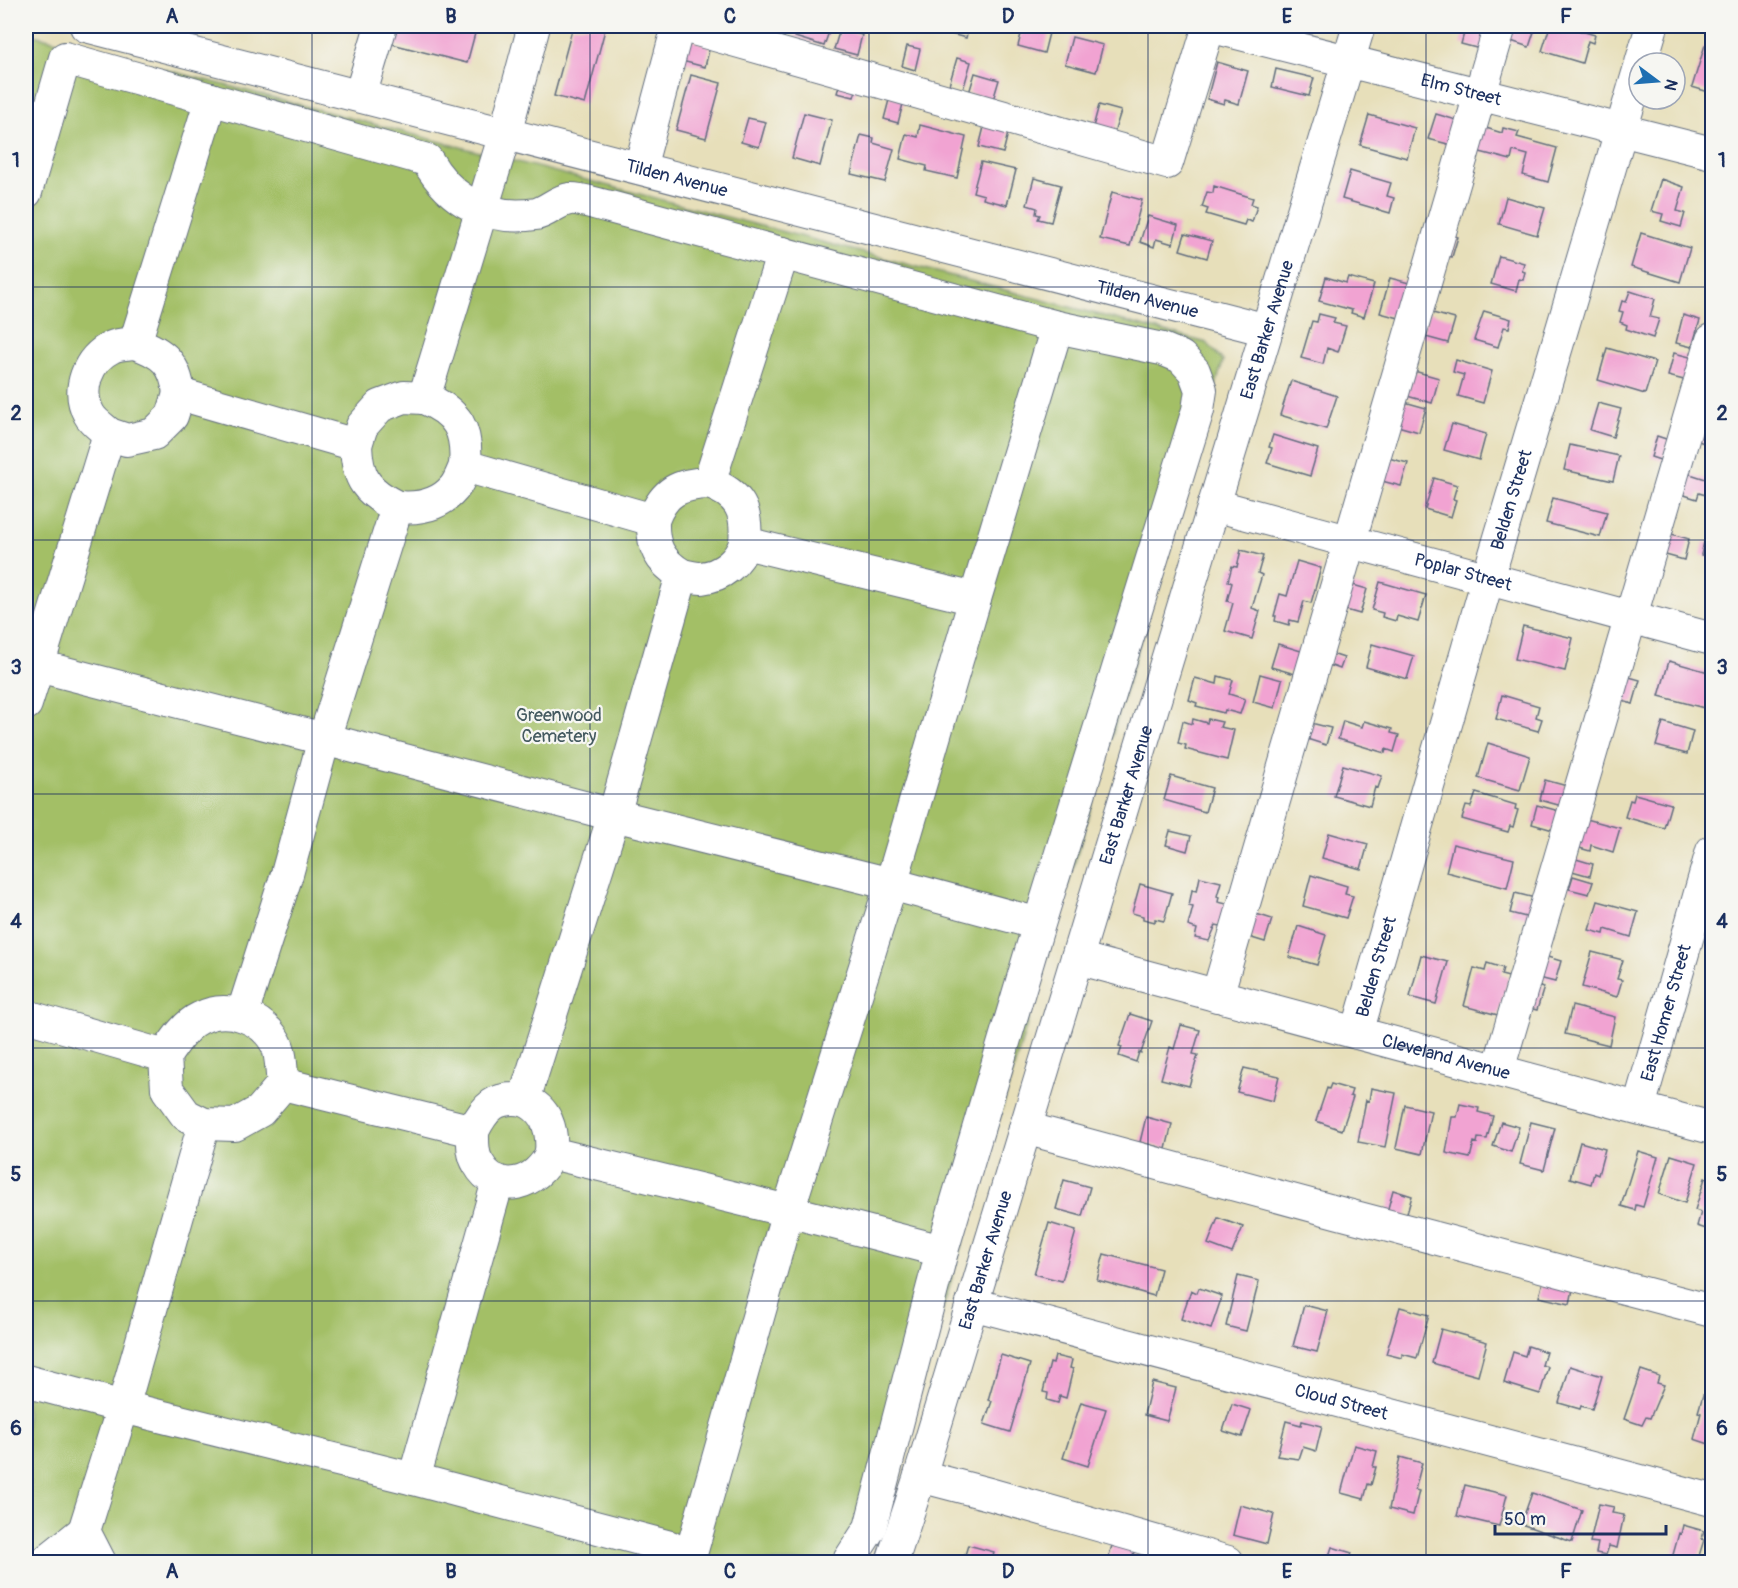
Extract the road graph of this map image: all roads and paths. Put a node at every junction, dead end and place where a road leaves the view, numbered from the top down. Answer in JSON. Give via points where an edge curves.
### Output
{"nodes":[{"id":1,"x":86,"y":26,"type":"edge"},
{"id":2,"x":381,"y":26,"type":"edge"},
{"id":3,"x":534,"y":26,"type":"edge"},
{"id":4,"x":678,"y":26,"type":"edge"},
{"id":5,"x":683,"y":26,"type":"edge"},
{"id":6,"x":1209,"y":26,"type":"edge"},
{"id":7,"x":1359,"y":26,"type":"edge"},
{"id":8,"x":1500,"y":26,"type":"edge"},
{"id":9,"x":1652,"y":26,"type":"edge"},
{"id":10,"x":121,"y":30,"type":"edge"},
{"id":11,"x":1645,"y":51,"type":"edge"},
{"id":12,"x":1348,"y":62,"type":"junction"},
{"id":13,"x":1480,"y":94,"type":"junction"},
{"id":14,"x":360,"y":96,"type":"junction"},
{"id":15,"x":211,"y":99,"type":"junction"},
{"id":16,"x":1627,"y":109,"type":"edge"},
{"id":17,"x":1621,"y":129,"type":"junction"},
{"id":18,"x":505,"y":134,"type":"junction"},
{"id":19,"x":1713,"y":153,"type":"edge"},
{"id":20,"x":640,"y":168,"type":"junction"},
{"id":21,"x":26,"y":192,"type":"edge"},
{"id":22,"x":482,"y":210,"type":"junction"},
{"id":23,"x":783,"y":253,"type":"junction"},
{"id":24,"x":1057,"y":327,"type":"junction"},
{"id":25,"x":1267,"y":330,"type":"junction"},
{"id":26,"x":1713,"y":340,"type":"edge"},
{"id":27,"x":135,"y":343,"type":"junction"},
{"id":28,"x":179,"y":394,"type":"junction"},
{"id":29,"x":424,"y":398,"type":"junction"},
{"id":30,"x":109,"y":434,"type":"junction"},
{"id":31,"x":356,"y":445,"type":"junction"},
{"id":32,"x":465,"y":466,"type":"junction"},
{"id":33,"x":709,"y":483,"type":"junction"},
{"id":34,"x":1214,"y":505,"type":"junction"},
{"id":35,"x":397,"y":507,"type":"junction"},
{"id":36,"x":653,"y":520,"type":"junction"},
{"id":37,"x":1349,"y":541,"type":"junction"},
{"id":38,"x":745,"y":543,"type":"junction"},
{"id":39,"x":682,"y":574,"type":"junction"},
{"id":40,"x":1488,"y":578,"type":"junction"},
{"id":41,"x":975,"y":599,"type":"junction"},
{"id":42,"x":1632,"y":617,"type":"junction"},
{"id":43,"x":1713,"y":639,"type":"edge"},
{"id":44,"x":32,"y":664,"type":"edge"},
{"id":45,"x":26,"y":704,"type":"edge"},
{"id":46,"x":324,"y":739,"type":"junction"},
{"id":47,"x":614,"y":815,"type":"junction"},
{"id":48,"x":1713,"y":851,"type":"edge"},
{"id":49,"x":891,"y":884,"type":"junction"},
{"id":50,"x":1039,"y":924,"type":"junction"},
{"id":51,"x":1077,"y":958,"type":"junction"},
{"id":52,"x":1217,"y":996,"type":"junction"},
{"id":53,"x":242,"y":1015,"type":"junction"},
{"id":54,"x":26,"y":1016,"type":"edge"},
{"id":55,"x":1357,"y":1034,"type":"junction"},
{"id":56,"x":165,"y":1056,"type":"junction"},
{"id":57,"x":1498,"y":1070,"type":"junction"},
{"id":58,"x":283,"y":1084,"type":"junction"},
{"id":59,"x":524,"y":1100,"type":"junction"},
{"id":60,"x":1639,"y":1107,"type":"junction"},
{"id":61,"x":204,"y":1124,"type":"junction"},
{"id":62,"x":1025,"y":1128,"type":"junction"},
{"id":63,"x":1713,"y":1128,"type":"edge"},
{"id":64,"x":473,"y":1131,"type":"junction"},
{"id":65,"x":551,"y":1153,"type":"junction"},
{"id":66,"x":498,"y":1181,"type":"junction"},
{"id":67,"x":788,"y":1211,"type":"junction"},
{"id":68,"x":942,"y":1251,"type":"junction"},
{"id":69,"x":972,"y":1304,"type":"junction"},
{"id":70,"x":1713,"y":1311,"type":"edge"},
{"id":71,"x":26,"y":1381,"type":"edge"},
{"id":72,"x":123,"y":1407,"type":"junction"},
{"id":73,"x":920,"y":1476,"type":"junction"},
{"id":74,"x":414,"y":1479,"type":"junction"},
{"id":75,"x":1713,"y":1500,"type":"edge"},
{"id":76,"x":84,"y":1531,"type":"junction"},
{"id":77,"x":690,"y":1562,"type":"edge"},
{"id":78,"x":45,"y":1563,"type":"edge"},
{"id":79,"x":100,"y":1563,"type":"edge"},
{"id":80,"x":848,"y":1563,"type":"edge"},
{"id":81,"x":892,"y":1563,"type":"edge"},
{"id":82,"x":1228,"y":1563,"type":"edge"}],
"edges":[{"from":1,"to":10,"type":"street","name":"Tilden Avenue"},
{"from":2,"to":14,"type":"street"},
{"from":3,"to":18,"type":"street"},
{"from":4,"to":20,"type":"street"},
{"from":5,"to":6,"type":"street","via":[[1167,163]]},
{"from":6,"to":12,"type":"street","name":"Elm Street"},
{"from":7,"to":12,"type":"street","name":"East Barker Avenue"},
{"from":8,"to":13,"type":"street"},
{"from":9,"to":11,"type":"street"},
{"from":10,"to":14,"type":"street","name":"Tilden Avenue"},
{"from":12,"to":13,"type":"street","name":"Elm Street"},
{"from":12,"to":25,"type":"street","name":"East Barker Avenue"},
{"from":13,"to":17,"type":"street","name":"Elm Street"},
{"from":13,"to":37,"type":"street"},
{"from":14,"to":18,"type":"street","name":"Tilden Avenue"},
{"from":15,"to":21,"type":"street","via":[[65,58]]},
{"from":15,"to":22,"type":"street","via":[[428,160],[447,189]]},
{"from":15,"to":27,"type":"street"},
{"from":16,"to":17,"type":"street","name":"Belden Street"},
{"from":17,"to":19,"type":"street","name":"Elm Street"},
{"from":17,"to":40,"type":"street","name":"Belden Street"},
{"from":18,"to":20,"type":"street","name":"Tilden Avenue"},
{"from":18,"to":22,"type":"street"},
{"from":20,"to":25,"type":"street","name":"Tilden Avenue"},
{"from":22,"to":23,"type":"street","via":[[504,216],[538,213],[570,199]]},
{"from":22,"to":29,"type":"street"},
{"from":23,"to":24,"type":"street"},
{"from":23,"to":33,"type":"street"},
{"from":24,"to":41,"type":"street"},
{"from":24,"to":50,"type":"street","via":[[1162,349],[1180,357],[1194,371],[1201,390]]},
{"from":25,"to":34,"type":"street","name":"East Barker Avenue"},
{"from":26,"to":42,"type":"street"},
{"from":27,"to":28,"type":"street","via":[[153,349],[170,364],[178,380]]},
{"from":27,"to":30,"type":"street","via":[[113,347],[94,360],[85,376],[83,396],[90,416]]},
{"from":28,"to":30,"type":"street","via":[[172,417],[154,434],[127,440]]},
{"from":28,"to":31,"type":"street"},
{"from":29,"to":31,"type":"street","via":[[404,397],[380,406],[362,426]]},
{"from":29,"to":32,"type":"street","via":[[442,405],[459,424],[467,446]]},
{"from":30,"to":44,"type":"street"},
{"from":31,"to":35,"type":"street","via":[[356,464],[364,482],[377,497]]},
{"from":32,"to":35,"type":"street","via":[[455,488],[433,504]]},
{"from":32,"to":36,"type":"street"},
{"from":33,"to":36,"type":"street","via":[[689,484],[673,491],[662,501]]},
{"from":33,"to":38,"type":"street","via":[[733,496],[743,511],[747,525]]},
{"from":34,"to":37,"type":"street","name":"Poplar Street"},
{"from":34,"to":51,"type":"street","name":"East Barker Avenue"},
{"from":35,"to":46,"type":"street"},
{"from":36,"to":39,"type":"street","via":[[657,551],[669,567]]},
{"from":37,"to":40,"type":"street","name":"Poplar Street"},
{"from":37,"to":52,"type":"street"},
{"from":38,"to":39,"type":"street","via":[[740,556],[725,570],[701,578]]},
{"from":38,"to":41,"type":"street"},
{"from":39,"to":47,"type":"street"},
{"from":40,"to":42,"type":"street","name":"Poplar Street"},
{"from":40,"to":55,"type":"street","name":"Belden Street"},
{"from":41,"to":49,"type":"street"},
{"from":42,"to":43,"type":"street","name":"Poplar Street"},
{"from":42,"to":57,"type":"street"},
{"from":44,"to":45,"type":"street"},
{"from":44,"to":46,"type":"street"},
{"from":46,"to":47,"type":"street"},
{"from":46,"to":53,"type":"street"},
{"from":47,"to":49,"type":"street"},
{"from":47,"to":59,"type":"street"},
{"from":48,"to":60,"type":"street","name":"East Homer Street"},
{"from":49,"to":50,"type":"street"},
{"from":49,"to":67,"type":"street"},
{"from":50,"to":68,"type":"street"},
{"from":51,"to":52,"type":"street","name":"Cleveland Avenue"},
{"from":51,"to":62,"type":"street","name":"East Barker Avenue"},
{"from":52,"to":55,"type":"street","name":"Cleveland Avenue"},
{"from":53,"to":56,"type":"street","via":[[224,1012],[199,1018],[177,1038]]},
{"from":53,"to":58,"type":"street","via":[[261,1024],[277,1044]]},
{"from":54,"to":56,"type":"street"},
{"from":55,"to":57,"type":"street","name":"Cleveland Avenue"},
{"from":56,"to":61,"type":"street","via":[[167,1089],[186,1115]]},
{"from":57,"to":60,"type":"street","name":"Cleveland Avenue"},
{"from":58,"to":61,"type":"street","via":[[260,1111],[235,1125]]},
{"from":58,"to":64,"type":"street"},
{"from":59,"to":64,"type":"street","via":[[510,1097],[495,1103],[482,1114]]},
{"from":59,"to":65,"type":"street","via":[[536,1106],[548,1123]]},
{"from":60,"to":63,"type":"street","name":"Cleveland Avenue"},
{"from":61,"to":72,"type":"street"},
{"from":62,"to":69,"type":"street","name":"East Barker Avenue"},
{"from":62,"to":70,"type":"street"},
{"from":64,"to":66,"type":"street","via":[[476,1161]]},
{"from":65,"to":66,"type":"street","via":[[546,1164],[529,1179],[508,1184]]},
{"from":65,"to":67,"type":"street"},
{"from":66,"to":74,"type":"street"},
{"from":67,"to":68,"type":"street"},
{"from":67,"to":77,"type":"street"},
{"from":68,"to":80,"type":"street","via":[[870,1528]]},
{"from":69,"to":73,"type":"street","name":"East Barker Avenue"},
{"from":69,"to":75,"type":"street","name":"Cloud Street"},
{"from":71,"to":72,"type":"street"},
{"from":72,"to":74,"type":"street"},
{"from":72,"to":76,"type":"street"},
{"from":73,"to":81,"type":"street","name":"East Barker Avenue"},
{"from":73,"to":82,"type":"street"},
{"from":74,"to":77,"type":"street","via":[[670,1547]]},
{"from":76,"to":78,"type":"street"},
{"from":76,"to":79,"type":"street"}]}
